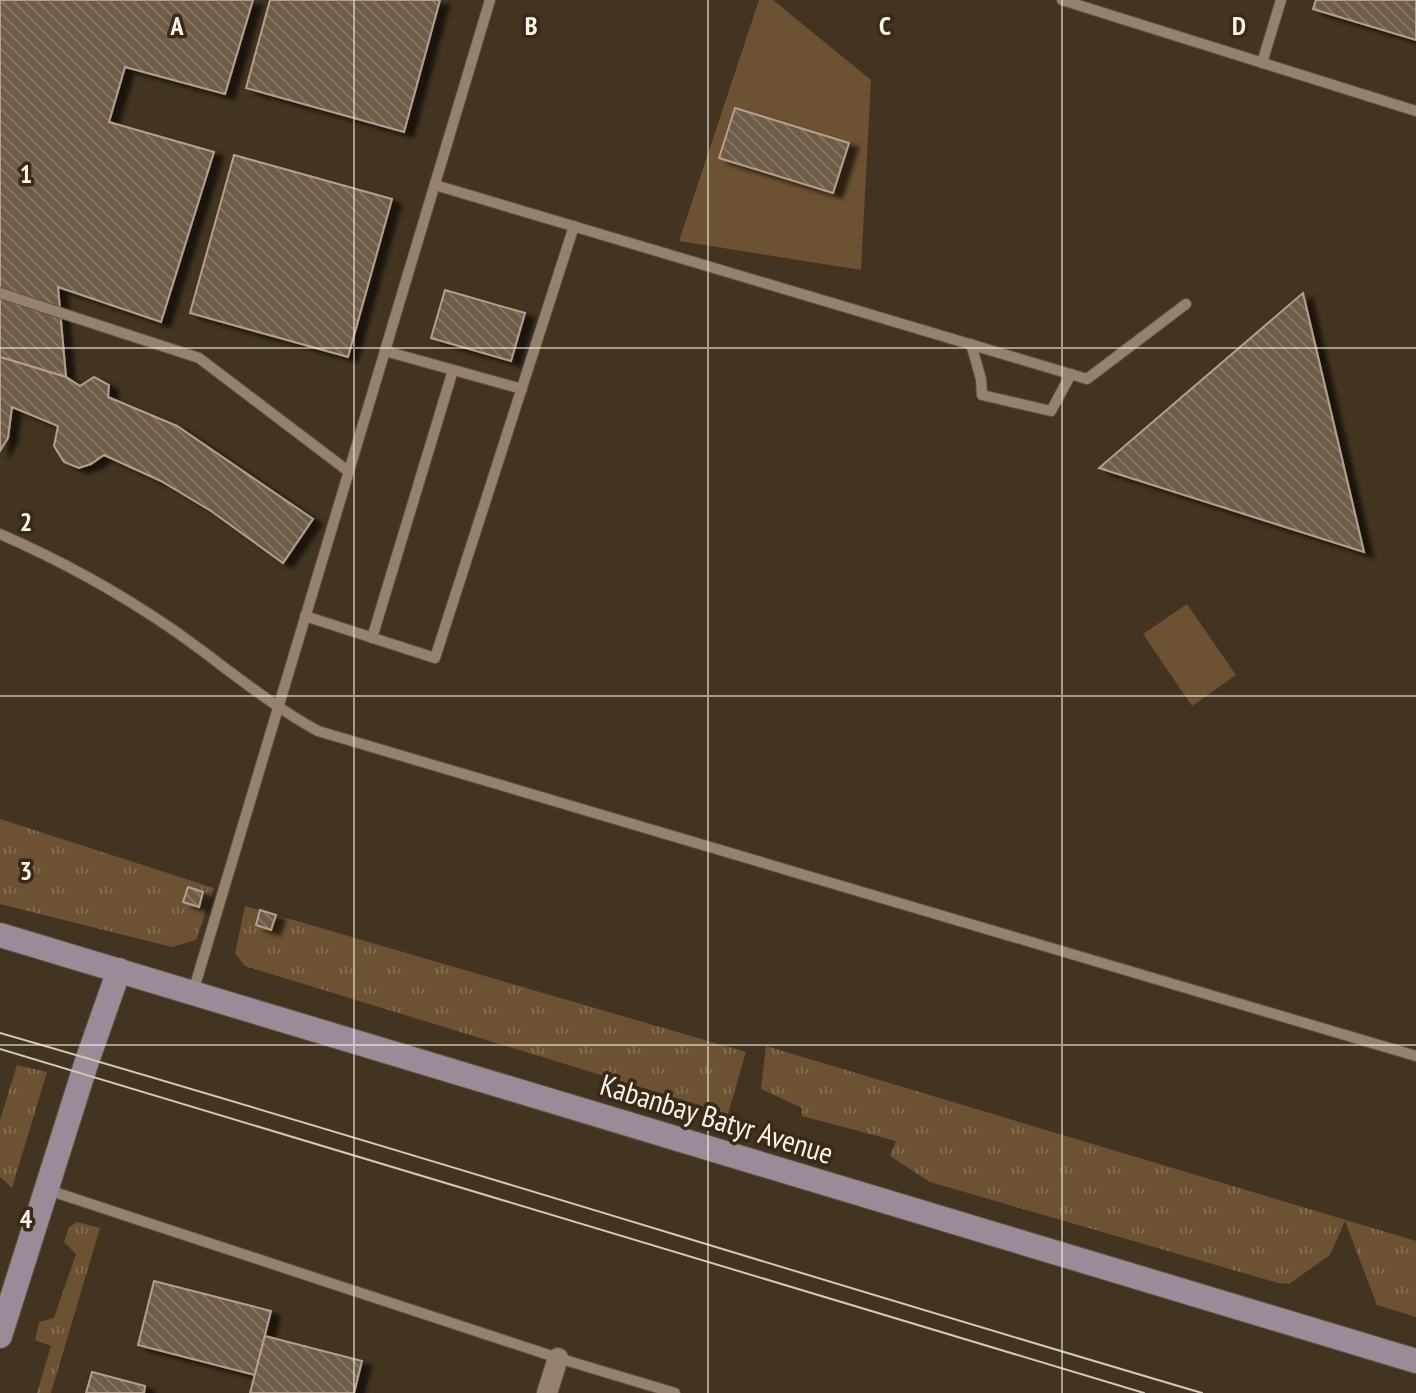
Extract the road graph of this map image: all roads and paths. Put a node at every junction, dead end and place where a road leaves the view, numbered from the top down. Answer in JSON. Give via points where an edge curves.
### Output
{"nodes":[{"id":1,"x":490,"y":0,"type":"edge"},
{"id":2,"x":1062,"y":0,"type":"edge"},
{"id":3,"x":1281,"y":0,"type":"edge"},
{"id":4,"x":1262,"y":63,"type":"junction"},
{"id":5,"x":1416,"y":111,"type":"edge"},
{"id":6,"x":435,"y":185,"type":"junction"},
{"id":7,"x":574,"y":226,"type":"junction"},
{"id":8,"x":0,"y":293,"type":"edge"},
{"id":9,"x":1186,"y":304,"type":"dead end"},
{"id":10,"x":971,"y":344,"type":"junction"},
{"id":11,"x":385,"y":351,"type":"junction"},
{"id":12,"x":453,"y":370,"type":"junction"},
{"id":13,"x":1071,"y":374,"type":"junction"},
{"id":14,"x":522,"y":389,"type":"junction"},
{"id":15,"x":348,"y":471,"type":"junction"},
{"id":16,"x":0,"y":534,"type":"edge"},
{"id":17,"x":305,"y":616,"type":"junction"},
{"id":18,"x":372,"y":638,"type":"junction"},
{"id":19,"x":278,"y":709,"type":"junction"},
{"id":20,"x":0,"y":935,"type":"edge"},
{"id":21,"x":119,"y":970,"type":"junction"},
{"id":22,"x":193,"y":992,"type":"junction"},
{"id":23,"x":1416,"y":1056,"type":"edge"},
{"id":24,"x":46,"y":1189,"type":"junction"},
{"id":25,"x":0,"y":1336,"type":"edge"},
{"id":26,"x":558,"y":1358,"type":"junction"},
{"id":27,"x":1416,"y":1361,"type":"edge"},
{"id":28,"x":547,"y":1393,"type":"edge"},
{"id":29,"x":675,"y":1393,"type":"edge"}],
"edges":[{"from":1,"to":6,"type":"lane"},
{"from":2,"to":4,"type":"lane"},
{"from":3,"to":4,"type":"lane"},
{"from":4,"to":5,"type":"lane"},
{"from":6,"to":7,"type":"lane"},
{"from":6,"to":11,"type":"lane"},
{"from":7,"to":10,"type":"lane"},
{"from":7,"to":14,"type":"lane"},
{"from":8,"to":15,"type":"lane","via":[[199,358]]},
{"from":9,"to":13,"type":"lane","via":[[1087,379]]},
{"from":10,"to":13,"type":"lane"},
{"from":10,"to":13,"type":"lane","via":[[982,395],[1051,411]]},
{"from":11,"to":12,"type":"lane"},
{"from":11,"to":15,"type":"lane"},
{"from":12,"to":14,"type":"lane"},
{"from":12,"to":18,"type":"lane"},
{"from":14,"to":18,"type":"lane","via":[[435,658]]},
{"from":15,"to":17,"type":"lane"},
{"from":16,"to":19,"type":"lane","via":[[62,561],[171,628]]},
{"from":17,"to":18,"type":"lane"},
{"from":17,"to":19,"type":"lane"},
{"from":19,"to":22,"type":"lane"},
{"from":19,"to":23,"type":"lane","via":[[318,731]]},
{"from":20,"to":21,"type":"main road","name":"Kabanbay Batyr Avenue"},
{"from":21,"to":22,"type":"main road","name":"Kabanbay Batyr Avenue"},
{"from":21,"to":24,"type":"main road"},
{"from":22,"to":27,"type":"main road","name":"Kabanbay Batyr Avenue"},
{"from":24,"to":25,"type":"main road"},
{"from":24,"to":26,"type":"lane"},
{"from":26,"to":28,"type":"street"},
{"from":26,"to":29,"type":"lane"}]}
